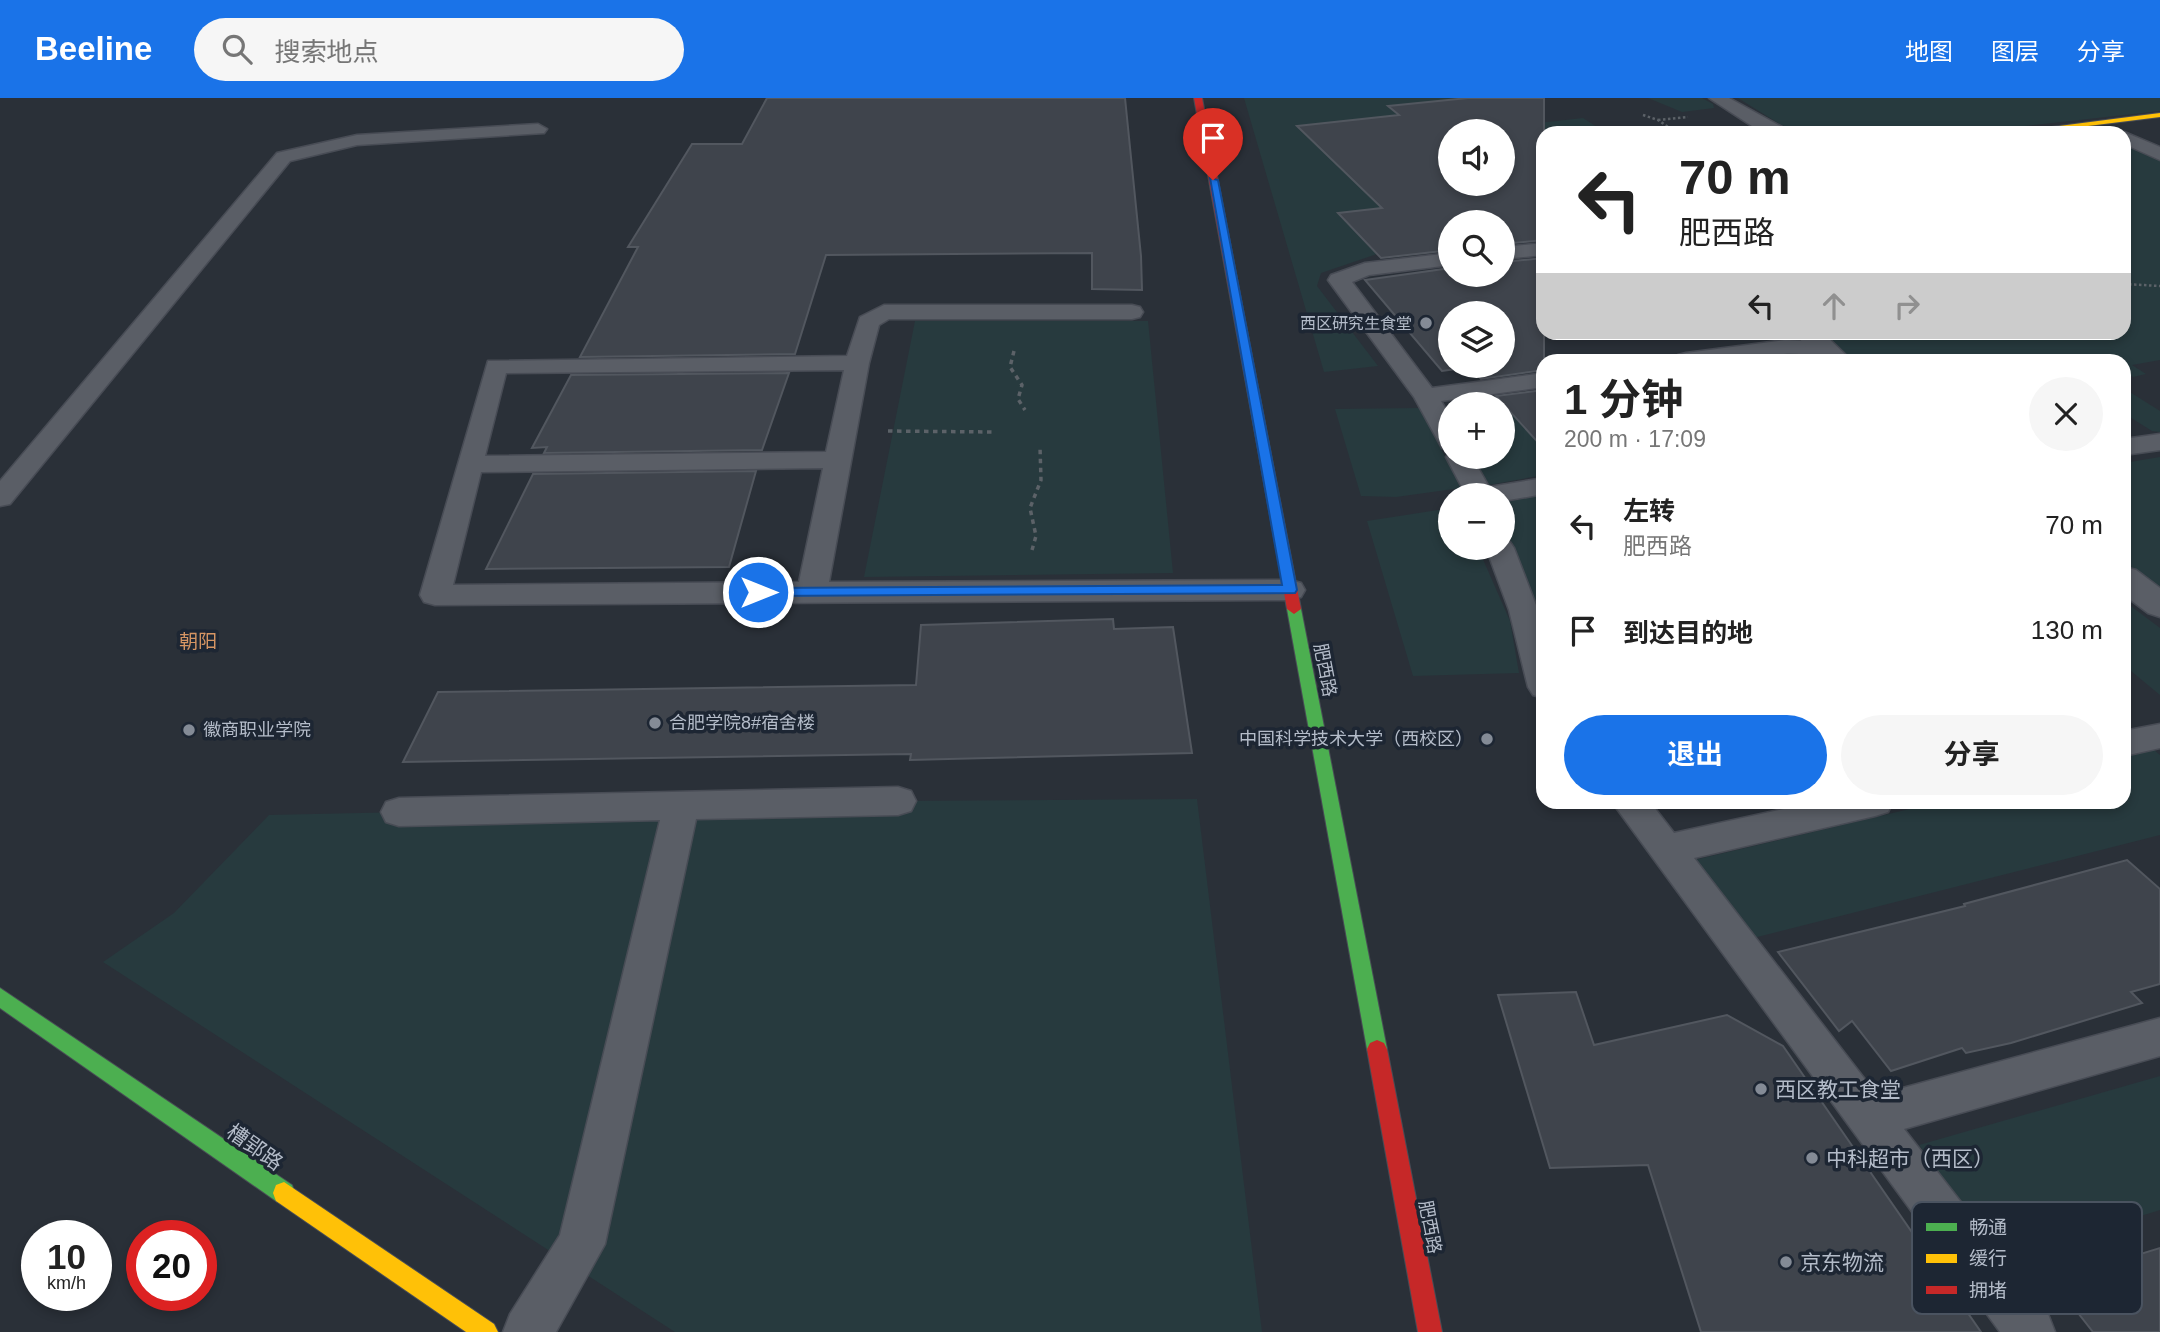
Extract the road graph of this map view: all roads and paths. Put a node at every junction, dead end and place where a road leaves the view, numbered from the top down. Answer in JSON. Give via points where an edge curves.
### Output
{"nodes":[{"id":1,"x":1198,"y":98,"type":"edge"},
{"id":2,"x":1717,"y":98,"type":"edge"},
{"id":3,"x":1643,"y":115,"type":"dead end"},
{"id":4,"x":2160,"y":116,"type":"edge"},
{"id":5,"x":2094,"y":122,"type":"junction"},
{"id":6,"x":1667,"y":126,"type":"edge"},
{"id":7,"x":1766,"y":126,"type":"edge"},
{"id":8,"x":2063,"y":126,"type":"edge"},
{"id":9,"x":2102,"y":126,"type":"edge"},
{"id":10,"x":538,"y":129,"type":"dead end"},
{"id":11,"x":2131,"y":140,"type":"edge"},
{"id":12,"x":2160,"y":154,"type":"edge"},
{"id":13,"x":1536,"y":249,"type":"edge"},
{"id":14,"x":1515,"y":252,"type":"edge"},
{"id":15,"x":1438,"y":261,"type":"edge"},
{"id":16,"x":2131,"y":284,"type":"edge"},
{"id":17,"x":2160,"y":286,"type":"edge"},
{"id":18,"x":1010,"y":312,"type":"junction"},
{"id":19,"x":1132,"y":312,"type":"dead end"},
{"id":20,"x":1821,"y":347,"type":"edge"},
{"id":21,"x":1732,"y":354,"type":"edge"},
{"id":22,"x":857,"y":363,"type":"junction"},
{"id":23,"x":1536,"y":381,"type":"edge"},
{"id":24,"x":1426,"y":396,"type":"junction"},
{"id":25,"x":1026,"y":410,"type":"dead end"},
{"id":26,"x":1438,"y":418,"type":"edge"},
{"id":27,"x":844,"y":431,"type":"junction"},
{"id":28,"x":995,"y":432,"type":"dead end"},
{"id":29,"x":2160,"y":442,"type":"edge"},
{"id":30,"x":2131,"y":446,"type":"edge"},
{"id":31,"x":1040,"y":447,"type":"dead end"},
{"id":32,"x":837,"y":460,"type":"junction"},
{"id":33,"x":470,"y":464,"type":"junction"},
{"id":34,"x":1536,"y":487,"type":"edge"},
{"id":35,"x":1515,"y":491,"type":"edge"},
{"id":36,"x":0,"y":498,"type":"edge"},
{"id":37,"x":1505,"y":560,"type":"edge"},
{"id":38,"x":2131,"y":583,"type":"edge"},
{"id":39,"x":1290,"y":590,"type":"junction"},
{"id":40,"x":1032,"y":591,"type":"junction"},
{"id":41,"x":812,"y":592,"type":"junction"},
{"id":42,"x":2160,"y":605,"type":"edge"},
{"id":43,"x":1536,"y":640,"type":"edge"},
{"id":44,"x":2160,"y":736,"type":"edge"},
{"id":45,"x":2131,"y":742,"type":"edge"},
{"id":46,"x":898,"y":801,"type":"dead end"},
{"id":47,"x":681,"y":806,"type":"junction"},
{"id":48,"x":1635,"y":809,"type":"edge"},
{"id":49,"x":1845,"y":809,"type":"edge"},
{"id":50,"x":398,"y":812,"type":"dead end"},
{"id":51,"x":1666,"y":850,"type":"junction"},
{"id":52,"x":0,"y":997,"type":"edge"},
{"id":53,"x":2160,"y":1037,"type":"edge"},
{"id":54,"x":1869,"y":1118,"type":"junction"},
{"id":55,"x":1932,"y":1202,"type":"edge"},
{"id":56,"x":2016,"y":1314,"type":"edge"},
{"id":57,"x":486,"y":1332,"type":"edge"},
{"id":58,"x":528,"y":1332,"type":"edge"},
{"id":59,"x":1430,"y":1332,"type":"edge"},
{"id":60,"x":2030,"y":1332,"type":"edge"}],
"edges":[{"from":1,"to":39,"type":"main road","name":"肥西路"},
{"from":2,"to":7,"type":"lane"},
{"from":3,"to":6,"type":"path"},
{"from":4,"to":5,"type":"main road"},
{"from":5,"to":8,"type":"main road"},
{"from":5,"to":9,"type":"lane"},
{"from":10,"to":36,"type":"lane","via":[[357,140],[284,157]]},
{"from":11,"to":12,"type":"lane"},
{"from":13,"to":14,"type":"lane"},
{"from":15,"to":24,"type":"lane","via":[[1365,269],[1339,280]]},
{"from":16,"to":17,"type":"path"},
{"from":18,"to":19,"type":"lane"},
{"from":18,"to":22,"type":"lane","via":[[884,312],[868,322]]},
{"from":18,"to":25,"type":"path","via":[[1014,351],[1010,367],[1022,385],[1018,399]]},
{"from":20,"to":21,"type":"lane"},
{"from":22,"to":27,"type":"lane"},
{"from":22,"to":33,"type":"lane","via":[[496,366]]},
{"from":23,"to":24,"type":"lane"},
{"from":24,"to":26,"type":"lane"},
{"from":27,"to":28,"type":"path"},
{"from":27,"to":32,"type":"lane"},
{"from":29,"to":30,"type":"lane"},
{"from":31,"to":40,"type":"path","via":[[1041,480],[1030,508],[1036,536],[1030,555]]},
{"from":32,"to":33,"type":"lane"},
{"from":32,"to":41,"type":"lane"},
{"from":33,"to":41,"type":"lane","via":[[435,595]]},
{"from":34,"to":35,"type":"lane"},
{"from":37,"to":43,"type":"lane"},
{"from":38,"to":42,"type":"street"},
{"from":39,"to":40,"type":"lane"},
{"from":39,"to":59,"type":"main road","name":"肥西路"},
{"from":40,"to":41,"type":"lane"},
{"from":44,"to":45,"type":"lane"},
{"from":46,"to":47,"type":"lane"},
{"from":47,"to":50,"type":"lane"},
{"from":47,"to":58,"type":"lane","via":[[581,1244]]},
{"from":48,"to":51,"type":"lane"},
{"from":49,"to":51,"type":"lane"},
{"from":51,"to":54,"type":"lane"},
{"from":52,"to":57,"type":"main road","name":"槽郢路"},
{"from":53,"to":54,"type":"lane"},
{"from":54,"to":55,"type":"lane"},
{"from":56,"to":60,"type":"lane"}]}
